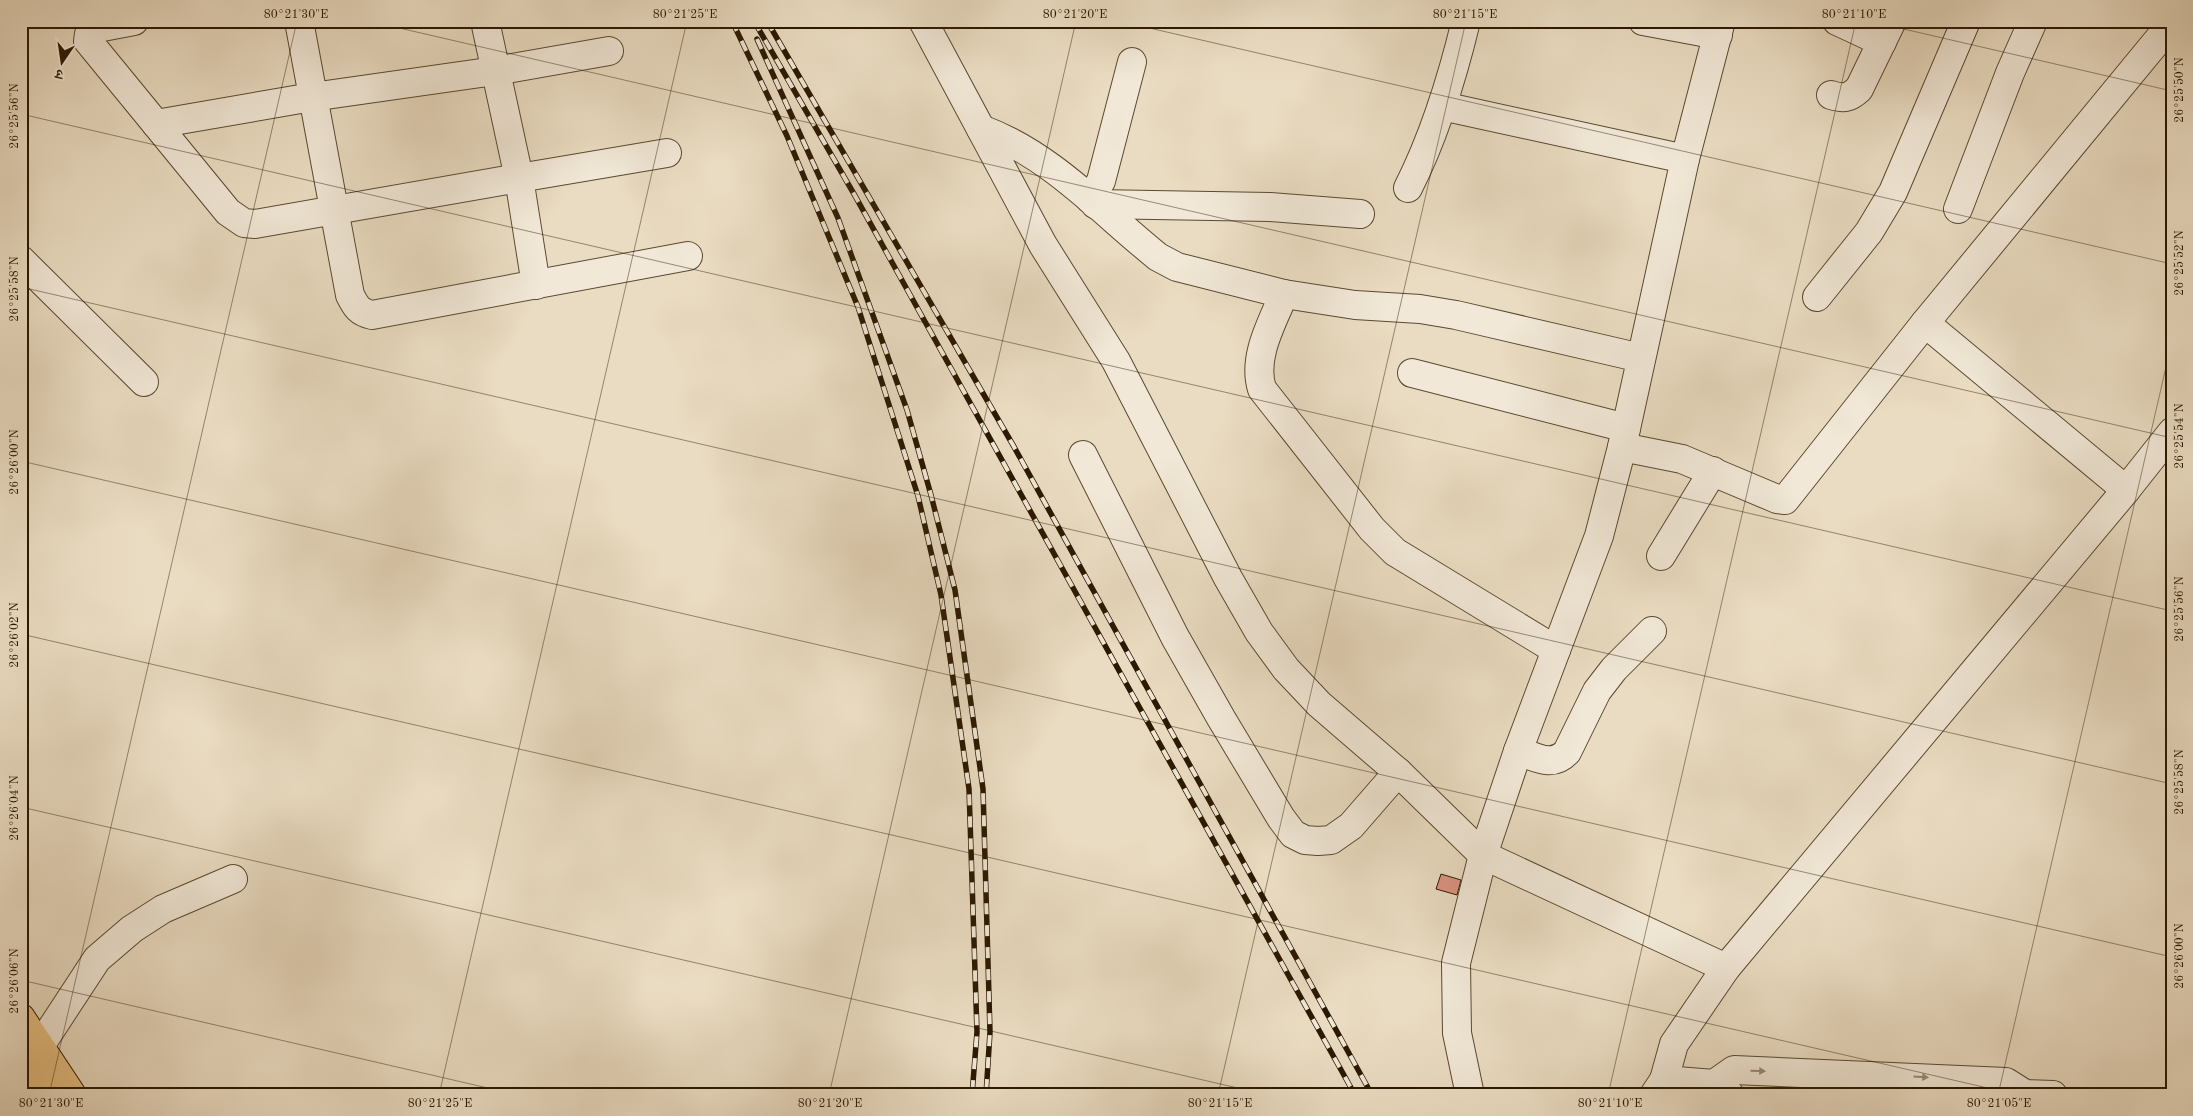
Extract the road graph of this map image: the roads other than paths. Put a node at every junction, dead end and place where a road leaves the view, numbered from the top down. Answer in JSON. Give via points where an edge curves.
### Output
{"nodes":[{"id":1,"x":134,"y":21,"type":"edge"},
{"id":2,"x":299,"y":21,"type":"edge"},
{"id":3,"x":485,"y":21,"type":"edge"},
{"id":4,"x":923,"y":21,"type":"edge"},
{"id":5,"x":1466,"y":21,"type":"edge"},
{"id":6,"x":1643,"y":21,"type":"edge"},
{"id":7,"x":1837,"y":21,"type":"edge"},
{"id":8,"x":1966,"y":21,"type":"edge"},
{"id":9,"x":2033,"y":21,"type":"edge"},
{"id":10,"x":2172,"y":23,"type":"edge"},
{"id":11,"x":1719,"y":28,"type":"edge"},
{"id":12,"x":1887,"y":32,"type":"edge"},
{"id":13,"x":609,"y":51,"type":"dead end"},
{"id":14,"x":1132,"y":62,"type":"dead end"},
{"id":15,"x":495,"y":70,"type":"junction"},
{"id":16,"x":1831,"y":95,"type":"dead end"},
{"id":17,"x":312,"y":96,"type":"junction"},
{"id":18,"x":1442,"y":106,"type":"junction"},
{"id":19,"x":156,"y":124,"type":"junction"},
{"id":20,"x":981,"y":129,"type":"junction"},
{"id":21,"x":667,"y":153,"type":"dead end"},
{"id":22,"x":1685,"y":158,"type":"junction"},
{"id":23,"x":519,"y":178,"type":"junction"},
{"id":24,"x":1408,"y":188,"type":"dead end"},
{"id":25,"x":1092,"y":201,"type":"junction"},
{"id":26,"x":1958,"y":209,"type":"dead end"},
{"id":27,"x":333,"y":210,"type":"junction"},
{"id":28,"x":1360,"y":214,"type":"dead end"},
{"id":29,"x":688,"y":256,"type":"dead end"},
{"id":30,"x":21,"y":260,"type":"edge"},
{"id":31,"x":536,"y":285,"type":"junction"},
{"id":32,"x":1284,"y":294,"type":"junction"},
{"id":33,"x":1817,"y":297,"type":"dead end"},
{"id":34,"x":1925,"y":323,"type":"junction"},
{"id":35,"x":1641,"y":358,"type":"junction"},
{"id":36,"x":1412,"y":374,"type":"dead end"},
{"id":37,"x":144,"y":382,"type":"dead end"},
{"id":38,"x":2172,"y":432,"type":"edge"},
{"id":39,"x":1624,"y":437,"type":"junction"},
{"id":40,"x":1082,"y":455,"type":"dead end"},
{"id":41,"x":1713,"y":471,"type":"junction"},
{"id":42,"x":2126,"y":490,"type":"junction"},
{"id":43,"x":1661,"y":556,"type":"dead end"},
{"id":44,"x":1652,"y":631,"type":"dead end"},
{"id":45,"x":1556,"y":650,"type":"junction"},
{"id":46,"x":1518,"y":751,"type":"junction"},
{"id":47,"x":1398,"y":772,"type":"junction"},
{"id":48,"x":1483,"y":855,"type":"junction"},
{"id":49,"x":233,"y":879,"type":"dead end"},
{"id":50,"x":1726,"y":968,"type":"junction"},
{"id":51,"x":21,"y":1018,"type":"edge"},
{"id":52,"x":40,"y":1046,"type":"junction"},
{"id":53,"x":21,"y":1066,"type":"edge"},
{"id":54,"x":1659,"y":1088,"type":"edge"},
{"id":55,"x":1722,"y":1090,"type":"edge"},
{"id":56,"x":2024,"y":1094,"type":"edge"},
{"id":57,"x":40,"y":1095,"type":"edge"},
{"id":58,"x":72,"y":1095,"type":"edge"},
{"id":59,"x":1470,"y":1095,"type":"edge"},
{"id":60,"x":2053,"y":1095,"type":"edge"}],
"edges":[{"from":1,"to":19,"type":"street","via":[[92,29],[88,41]]},
{"from":2,"to":17,"type":"street"},
{"from":3,"to":15,"type":"street"},
{"from":4,"to":20,"type":"street"},
{"from":5,"to":18,"type":"street","via":[[1454,73]]},
{"from":6,"to":11,"type":"street"},
{"from":7,"to":12,"type":"street"},
{"from":8,"to":33,"type":"street","via":[[1893,192],[1869,232]]},
{"from":9,"to":26,"type":"street"},
{"from":10,"to":34,"type":"street"},
{"from":11,"to":22,"type":"street"},
{"from":12,"to":16,"type":"street","via":[[1859,89],[1851,97],[1843,99]]},
{"from":13,"to":15,"type":"street"},
{"from":14,"to":25,"type":"street","via":[[1101,181]]},
{"from":15,"to":17,"type":"street"},
{"from":15,"to":23,"type":"street"},
{"from":17,"to":19,"type":"street"},
{"from":17,"to":27,"type":"street"},
{"from":18,"to":22,"type":"street"},
{"from":18,"to":24,"type":"street"},
{"from":19,"to":27,"type":"street","via":[[228,212],[244,223],[255,224]]},
{"from":20,"to":25,"type":"street","via":[[1023,149]]},
{"from":20,"to":47,"type":"street","via":[[1043,245],[1116,361],[1259,632],[1286,669],[1319,704]]},
{"from":21,"to":23,"type":"street"},
{"from":22,"to":35,"type":"street"},
{"from":23,"to":27,"type":"street"},
{"from":23,"to":31,"type":"street"},
{"from":25,"to":28,"type":"street","via":[[1270,207]]},
{"from":25,"to":32,"type":"street","via":[[1158,257],[1177,267]]},
{"from":27,"to":31,"type":"street","via":[[350,295],[362,312],[372,315]]},
{"from":29,"to":31,"type":"street"},
{"from":30,"to":37,"type":"street"},
{"from":32,"to":35,"type":"street","via":[[1456,315]]},
{"from":32,"to":45,"type":"street","via":[[1263,346],[1258,377],[1262,389],[1372,529],[1395,552]]},
{"from":34,"to":41,"type":"street","via":[[1785,500]]},
{"from":34,"to":42,"type":"street"},
{"from":35,"to":39,"type":"street"},
{"from":36,"to":39,"type":"street"},
{"from":38,"to":42,"type":"street"},
{"from":39,"to":41,"type":"street"},
{"from":39,"to":45,"type":"street","via":[[1599,536]]},
{"from":40,"to":47,"type":"street","via":[[1175,637],[1293,834],[1305,840],[1331,840],[1351,826]]},
{"from":41,"to":43,"type":"street"},
{"from":42,"to":50,"type":"street"},
{"from":44,"to":46,"type":"street","via":[[1596,691],[1567,752],[1561,758],[1546,761]]},
{"from":45,"to":46,"type":"street"},
{"from":46,"to":48,"type":"street"},
{"from":47,"to":48,"type":"street"},
{"from":48,"to":50,"type":"street"},
{"from":48,"to":59,"type":"street","via":[[1456,963],[1457,1034]]},
{"from":49,"to":52,"type":"street","via":[[163,909],[132,929],[97,959]]},
{"from":50,"to":54,"type":"street","via":[[1674,1044]]},
{"from":51,"to":52,"type":"main road"},
{"from":52,"to":58,"type":"main road"},
{"from":53,"to":57,"type":"main road"},
{"from":54,"to":55,"type":"street"},
{"from":55,"to":56,"type":"street","one_way":true,"via":[[1734,1070],[2006,1082]]},
{"from":56,"to":60,"type":"street"}]}
